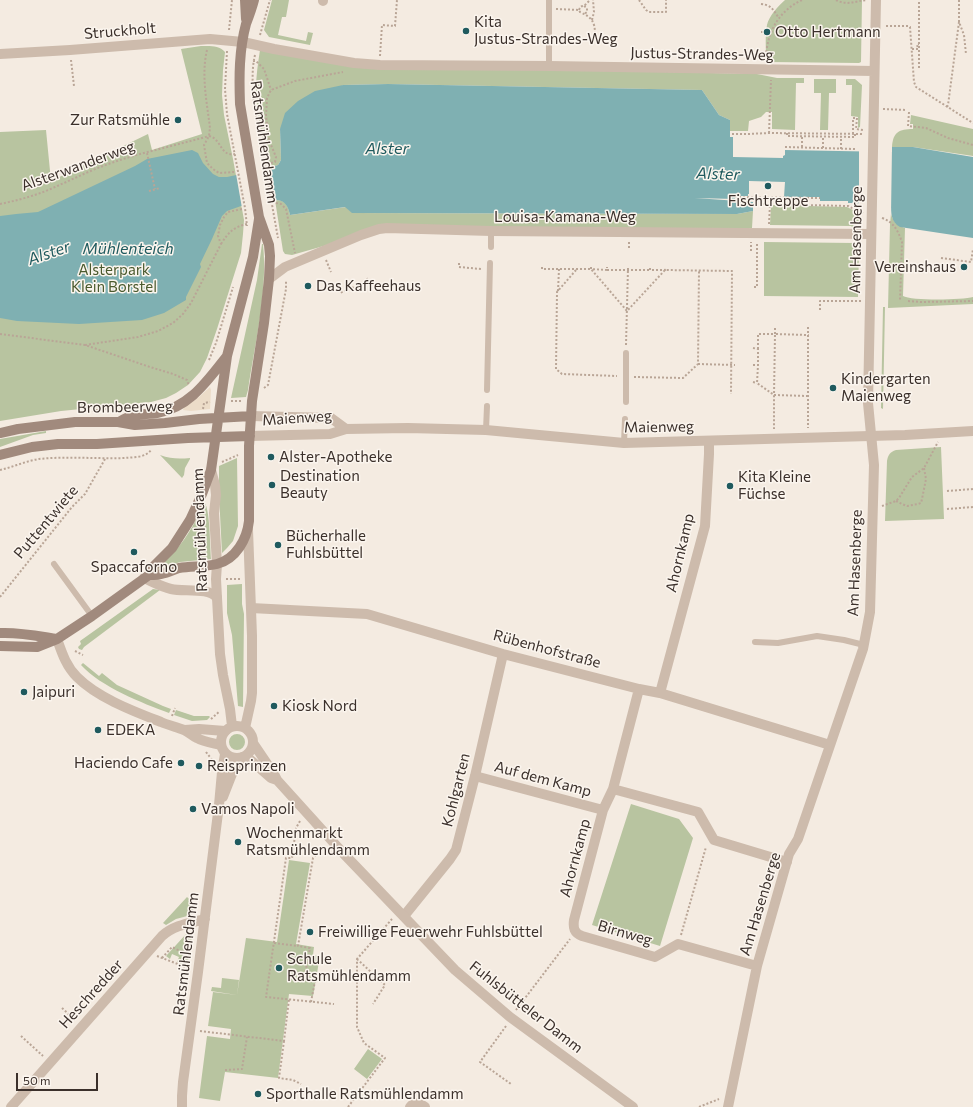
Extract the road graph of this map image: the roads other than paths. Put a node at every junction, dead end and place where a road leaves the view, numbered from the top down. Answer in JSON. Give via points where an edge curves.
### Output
{"nodes":[{"id":1,"x":244,"y":0,"type":"edge"},
{"id":2,"x":254,"y":0,"type":"edge"},
{"id":3,"x":549,"y":0,"type":"edge"},
{"id":4,"x":876,"y":0,"type":"edge"},
{"id":5,"x":246,"y":25,"type":"junction"},
{"id":6,"x":243,"y":42,"type":"junction"},
{"id":7,"x":0,"y":54,"type":"edge"},
{"id":8,"x":549,"y":66,"type":"junction"},
{"id":9,"x":874,"y":71,"type":"junction"},
{"id":10,"x":259,"y":217,"type":"junction"},
{"id":11,"x":491,"y":231,"type":"junction"},
{"id":12,"x":871,"y":234,"type":"junction"},
{"id":13,"x":491,"y":247,"type":"dead end"},
{"id":14,"x":490,"y":263,"type":"dead end"},
{"id":15,"x":269,"y":279,"type":"junction"},
{"id":16,"x":626,"y":353,"type":"road end"},
{"id":17,"x":227,"y":356,"type":"junction"},
{"id":18,"x":487,"y":390,"type":"dead end"},
{"id":19,"x":626,"y":402,"type":"dead end"},
{"id":20,"x":487,"y":406,"type":"dead end"},
{"id":21,"x":251,"y":416,"type":"junction"},
{"id":22,"x":218,"y":418,"type":"junction"},
{"id":23,"x":625,"y":419,"type":"dead end"},
{"id":24,"x":118,"y":422,"type":"junction"},
{"id":25,"x":346,"y":429,"type":"junction"},
{"id":26,"x":486,"y":430,"type":"junction"},
{"id":27,"x":973,"y":431,"type":"edge"},
{"id":28,"x":0,"y":433,"type":"edge"},
{"id":29,"x":872,"y":435,"type":"junction"},
{"id":30,"x":250,"y":436,"type":"junction"},
{"id":31,"x":215,"y":437,"type":"junction"},
{"id":32,"x":709,"y":441,"type":"junction"},
{"id":33,"x":624,"y":443,"type":"junction"},
{"id":34,"x":0,"y":455,"type":"edge"},
{"id":35,"x":210,"y":470,"type":"junction"},
{"id":36,"x":248,"y":530,"type":"junction"},
{"id":37,"x":54,"y":564,"type":"dead end"},
{"id":38,"x":217,"y":564,"type":"junction"},
{"id":39,"x":147,"y":576,"type":"junction"},
{"id":40,"x":217,"y":598,"type":"junction"},
{"id":41,"x":251,"y":608,"type":"junction"},
{"id":42,"x":92,"y":616,"type":"junction"},
{"id":43,"x":0,"y":634,"type":"edge"},
{"id":44,"x":57,"y":639,"type":"junction"},
{"id":45,"x":755,"y":642,"type":"dead end"},
{"id":46,"x":864,"y":645,"type":"junction"},
{"id":47,"x":0,"y":646,"type":"edge"},
{"id":48,"x":502,"y":654,"type":"junction"},
{"id":49,"x":639,"y":689,"type":"junction"},
{"id":50,"x":660,"y":693,"type":"junction"},
{"id":51,"x":245,"y":728,"type":"junction"},
{"id":52,"x":229,"y":729,"type":"junction"},
{"id":53,"x":185,"y":730,"type":"junction"},
{"id":54,"x":253,"y":743,"type":"junction"},
{"id":55,"x":830,"y":745,"type":"junction"},
{"id":56,"x":223,"y":749,"type":"junction"},
{"id":57,"x":245,"y":756,"type":"junction"},
{"id":58,"x":476,"y":776,"type":"junction"},
{"id":59,"x":277,"y":780,"type":"junction"},
{"id":60,"x":613,"y":789,"type":"junction"},
{"id":61,"x":220,"y":805,"type":"junction"},
{"id":62,"x":603,"y":810,"type":"junction"},
{"id":63,"x":787,"y":862,"type":"junction"},
{"id":64,"x":401,"y":914,"type":"junction"},
{"id":65,"x":205,"y":919,"type":"junction"},
{"id":66,"x":575,"y":932,"type":"joint"},
{"id":67,"x":757,"y":966,"type":"junction"},
{"id":68,"x":11,"y":1107,"type":"edge"},
{"id":69,"x":182,"y":1107,"type":"edge"},
{"id":70,"x":410,"y":1107,"type":"edge"},
{"id":71,"x":425,"y":1107,"type":"edge"},
{"id":72,"x":633,"y":1107,"type":"edge"},
{"id":73,"x":728,"y":1107,"type":"edge"}],
"edges":[{"from":1,"to":5,"type":"main road","name":"Ratsmühlendamm"},
{"from":2,"to":5,"type":"main road","name":"Ratsmühlendamm"},
{"from":3,"to":8,"type":"lane"},
{"from":4,"to":9,"type":"street","name":"Am Hasenberge"},
{"from":5,"to":6,"type":"main road","name":"Ratsmühlendamm"},
{"from":6,"to":7,"type":"street","name":"Struckholt","via":[[210,39]]},
{"from":6,"to":8,"type":"street","name":"Justus-Strandes-Weg","via":[[354,63]]},
{"from":6,"to":10,"type":"main road","name":"Ratsmühlendamm","via":[[240,60],[240,104]]},
{"from":8,"to":9,"type":"street","name":"Justus-Strandes-Weg"},
{"from":9,"to":12,"type":"street","name":"Am Hasenberge"},
{"from":10,"to":15,"type":"main road","name":"Ratsmühlendamm","via":[[269,244]]},
{"from":10,"to":17,"type":"main road","name":"Ratsmühlendamm","via":[[253,257]]},
{"from":11,"to":12,"type":"street","name":"Louisa-Kamana-Weg"},
{"from":11,"to":13,"type":"lane"},
{"from":11,"to":15,"type":"street","name":"Louisa-Kamana-Weg","via":[[379,229],[284,267]]},
{"from":12,"to":29,"type":"street","name":"Am Hasenberge","via":[[868,403]]},
{"from":14,"to":18,"type":"lane"},
{"from":15,"to":21,"type":"main road","name":"Ratsmühlendamm"},
{"from":16,"to":19,"type":"lane"},
{"from":17,"to":22,"type":"main road","name":"Ratsmühlendamm"},
{"from":17,"to":24,"type":"main road","via":[[196,394],[185,402],[172,409],[134,415]]},
{"from":20,"to":26,"type":"lane"},
{"from":21,"to":22,"type":"main road","name":"Brombeerweg"},
{"from":21,"to":25,"type":"street","name":"Maienweg","via":[[330,418]]},
{"from":21,"to":30,"type":"main road","name":"Ratsmühlendamm"},
{"from":22,"to":24,"type":"main road","name":"Brombeerweg","via":[[134,424]]},
{"from":22,"to":31,"type":"main road","name":"Ratsmühlendamm"},
{"from":23,"to":33,"type":"lane"},
{"from":24,"to":28,"type":"main road","name":"Brombeerweg","via":[[75,422]]},
{"from":25,"to":26,"type":"street","name":"Maienweg"},
{"from":25,"to":30,"type":"street","name":"Maienweg","via":[[330,434]]},
{"from":26,"to":33,"type":"street","name":"Maienweg"},
{"from":27,"to":29,"type":"street","name":"Maienweg"},
{"from":29,"to":32,"type":"street","name":"Maienweg"},
{"from":29,"to":46,"type":"street","name":"Am Hasenberge","via":[[874,465],[870,612]]},
{"from":30,"to":31,"type":"main road"},
{"from":30,"to":36,"type":"main road","name":"Ratsmühlendamm"},
{"from":31,"to":34,"type":"main road","via":[[58,444]]},
{"from":31,"to":35,"type":"main road","name":"Ratsmühlendamm"},
{"from":32,"to":33,"type":"street","name":"Maienweg"},
{"from":32,"to":50,"type":"street","name":"Ahornkamp","via":[[704,526]]},
{"from":35,"to":38,"type":"street","name":"Ratsmühlendamm","via":[[216,490],[214,513]]},
{"from":35,"to":39,"type":"main road","via":[[200,500],[187,524],[172,548]]},
{"from":36,"to":38,"type":"main road","via":[[233,554]]},
{"from":36,"to":41,"type":"street","name":"Ratsmühlendamm"},
{"from":37,"to":42,"type":"lane"},
{"from":38,"to":39,"type":"main road","via":[[180,568],[160,575]]},
{"from":38,"to":40,"type":"street","name":"Ratsmühlendamm"},
{"from":39,"to":40,"type":"street","via":[[161,586],[209,592]]},
{"from":39,"to":42,"type":"main road"},
{"from":40,"to":52,"type":"street","name":"Ratsmühlendamm","via":[[223,675],[230,709]]},
{"from":41,"to":48,"type":"street","name":"Rübenhofstraße","via":[[367,614]]},
{"from":41,"to":51,"type":"street","name":"Ratsmühlendamm","via":[[252,693]]},
{"from":42,"to":44,"type":"main road"},
{"from":43,"to":44,"type":"main road","via":[[18,633]]},
{"from":44,"to":47,"type":"main road","via":[[37,647]]},
{"from":44,"to":53,"type":"street","via":[[65,661],[84,684],[125,707]]},
{"from":45,"to":46,"type":"lane","via":[[778,643],[817,636]]},
{"from":46,"to":55,"type":"street","name":"Am Hasenberge"},
{"from":48,"to":49,"type":"street","name":"Rübenhofstraße"},
{"from":48,"to":58,"type":"street","name":"Kohlgarten"},
{"from":49,"to":50,"type":"street","name":"Rübenhofstraße"},
{"from":49,"to":60,"type":"street","name":"Ahornkamp"},
{"from":50,"to":55,"type":"street","name":"Rübenhofstraße"},
{"from":51,"to":52,"type":"street","via":[[241,726]]},
{"from":51,"to":54,"type":"street","via":[[251,734]]},
{"from":52,"to":53,"type":"street"},
{"from":52,"to":56,"type":"street","name":"Ratsmühlendamm","via":[[220,740]]},
{"from":53,"to":56,"type":"street"},
{"from":54,"to":57,"type":"street","name":"Ratsmühlendamm"},
{"from":54,"to":59,"type":"street","name":"Fuhlsbütteler Damm"},
{"from":55,"to":63,"type":"street","name":"Am Hasenberge","via":[[798,839]]},
{"from":56,"to":57,"type":"street","via":[[229,757]]},
{"from":56,"to":61,"type":"street","name":"Ratsmühlendamm"},
{"from":57,"to":59,"type":"street","name":"Fuhlsbütteler Damm"},
{"from":57,"to":61,"type":"street","name":"Ratsmühlendamm","via":[[232,774]]},
{"from":58,"to":62,"type":"street","name":"Auf dem Kamp"},
{"from":58,"to":64,"type":"street","name":"Kohlgarten","via":[[456,850]]},
{"from":59,"to":64,"type":"street","name":"Fuhlsbütteler Damm"},
{"from":60,"to":62,"type":"street","name":"Ahornkamp"},
{"from":60,"to":63,"type":"street","name":"Auf dem Kamp","via":[[698,812],[714,840]]},
{"from":61,"to":65,"type":"street","name":"Ratsmühlendamm"},
{"from":62,"to":66,"type":"street","name":"Ahornkamp","via":[[574,920]]},
{"from":63,"to":67,"type":"street","name":"Am Hasenberge"},
{"from":64,"to":72,"type":"street","name":"Fuhlsbütteler Damm","via":[[455,970],[511,1018]]},
{"from":65,"to":68,"type":"street","name":"Heschredder","via":[[178,926],[167,932]]},
{"from":65,"to":69,"type":"street","name":"Ratsmühlendamm","via":[[183,1082]]},
{"from":66,"to":67,"type":"street","name":"Birnweg","via":[[655,958],[678,944]]},
{"from":67,"to":73,"type":"street","name":"Am Hasenberge"},
{"from":70,"to":71,"type":"street","via":[[418,1103]]}]}
